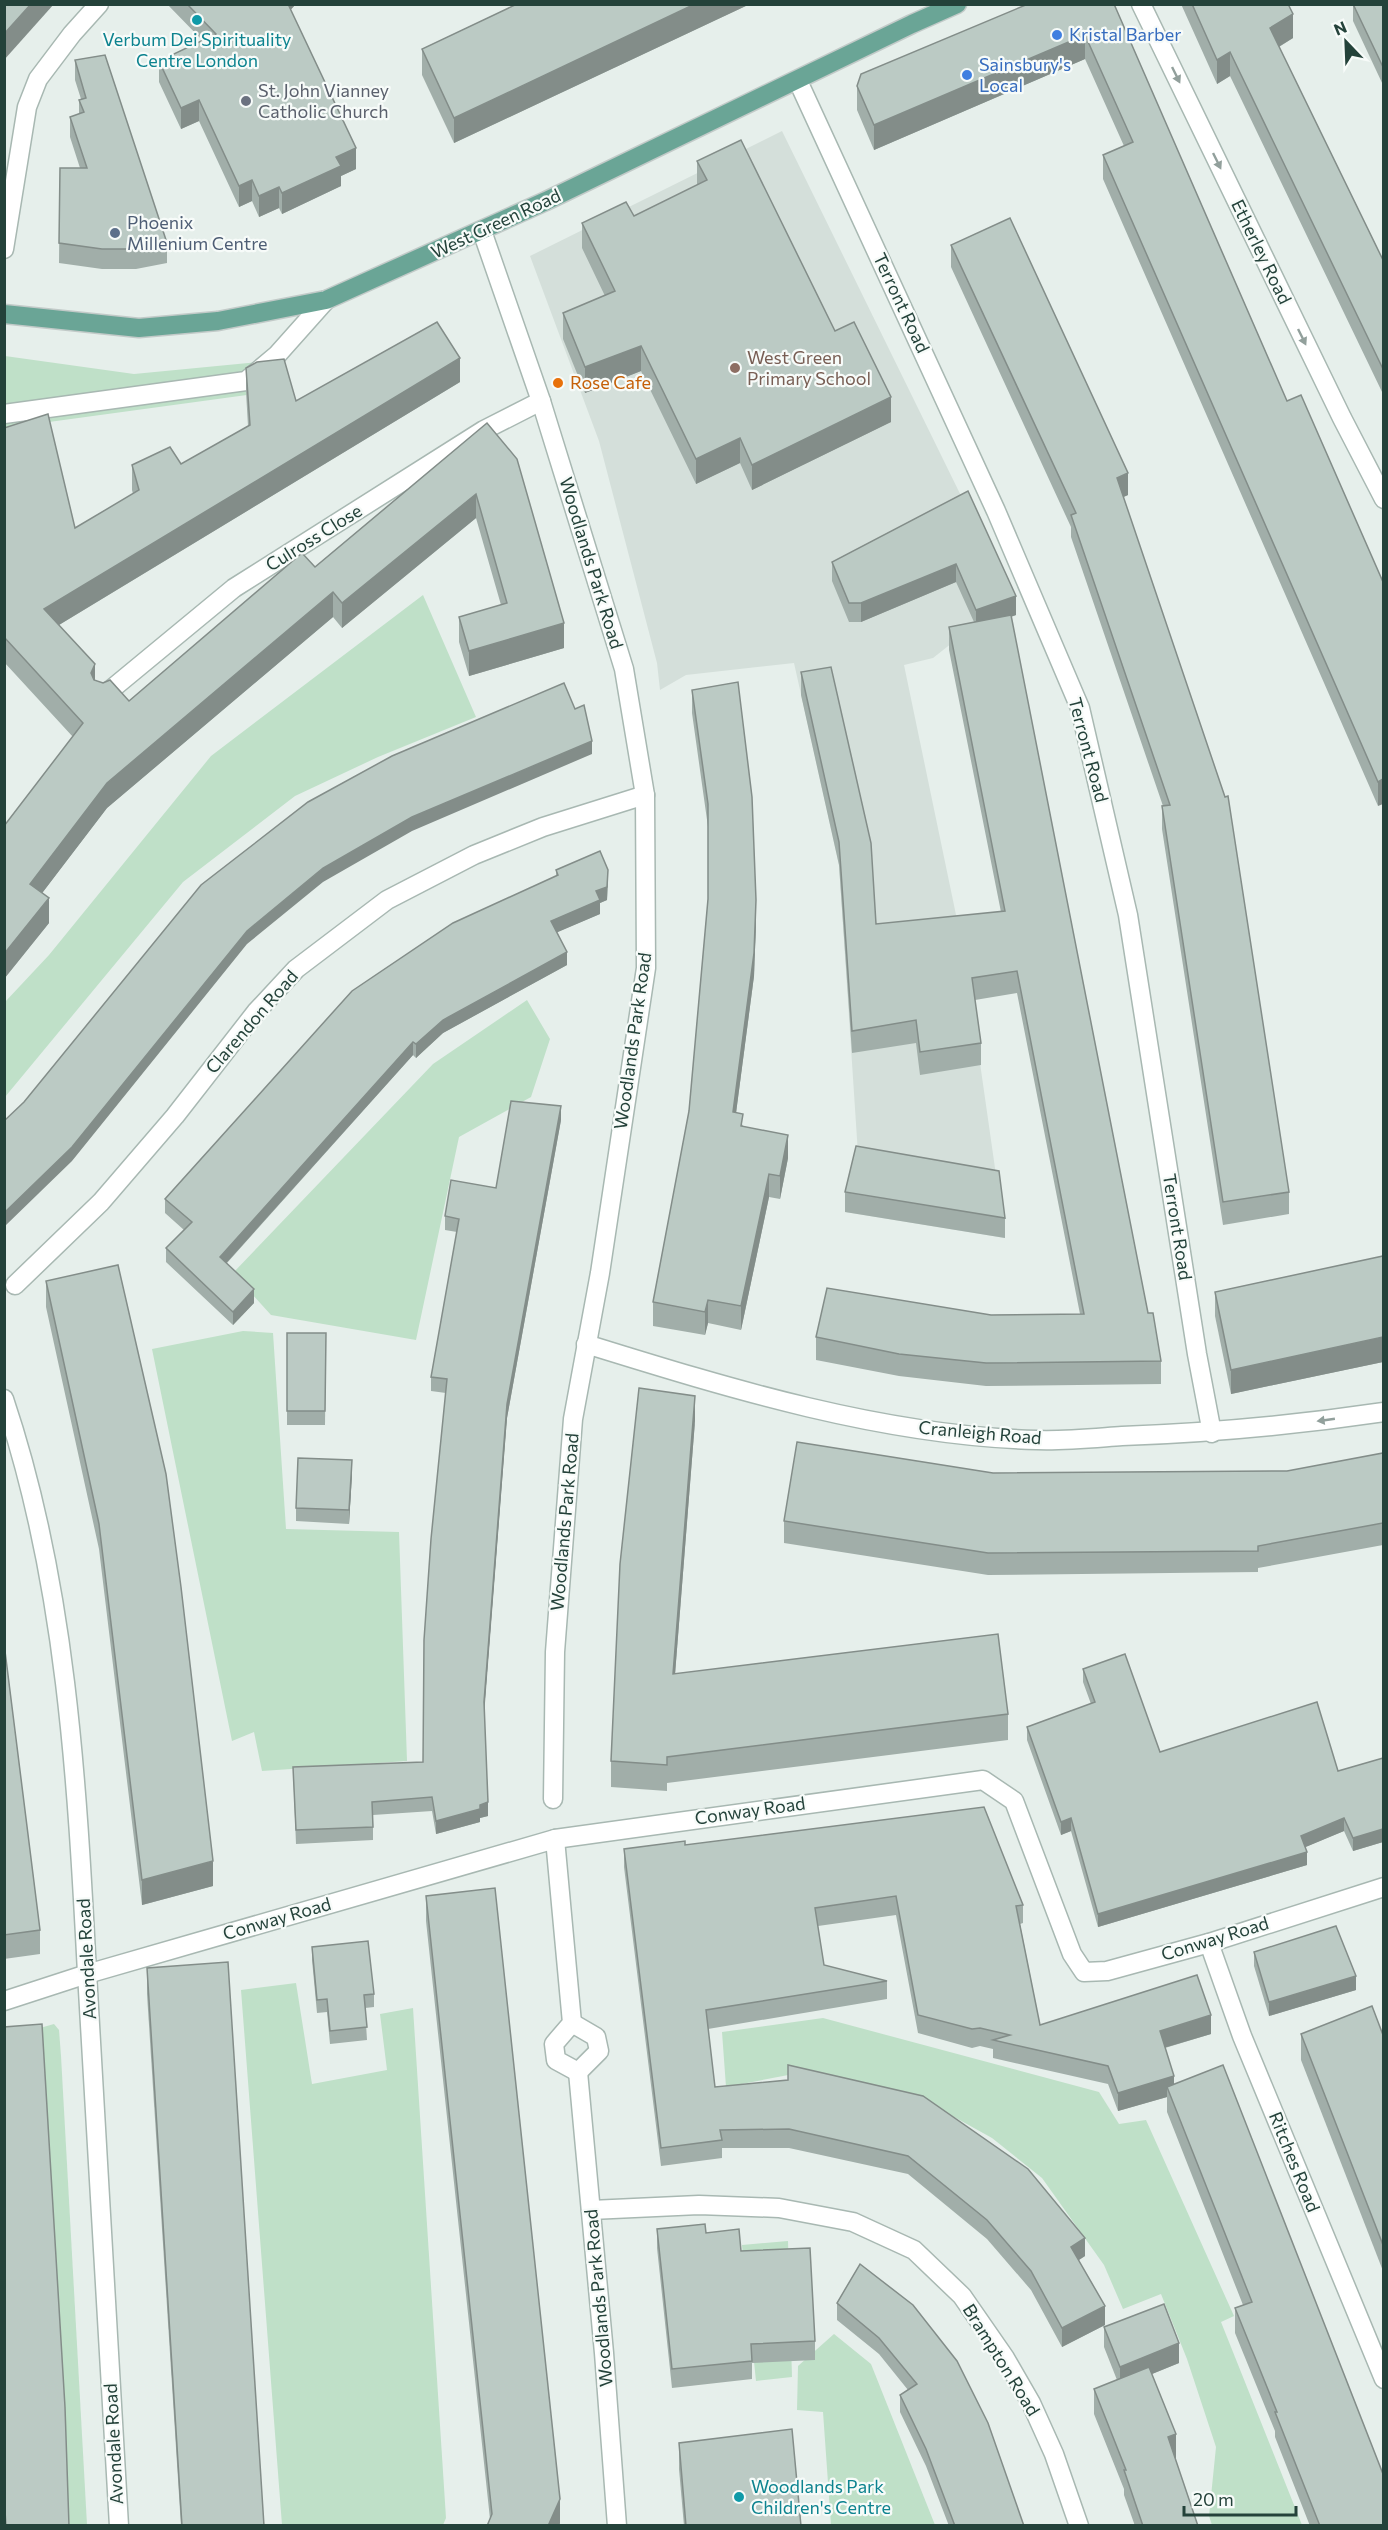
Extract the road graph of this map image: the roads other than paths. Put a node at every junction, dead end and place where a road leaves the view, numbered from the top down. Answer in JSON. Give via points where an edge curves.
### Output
{"nodes":[{"id":1,"x":99,"y":4,"type":"edge"},
{"id":2,"x":957,"y":4,"type":"edge"},
{"id":3,"x":1141,"y":4,"type":"edge"},
{"id":4,"x":798,"y":81,"type":"junction"},
{"id":5,"x":482,"y":231,"type":"junction"},
{"id":6,"x":4,"y":249,"type":"edge"},
{"id":7,"x":326,"y":300,"type":"junction"},
{"id":8,"x":4,"y":314,"type":"edge"},
{"id":9,"x":541,"y":402,"type":"junction"},
{"id":10,"x":4,"y":414,"type":"edge"},
{"id":11,"x":1379,"y":479,"type":"edge"},
{"id":12,"x":1383,"y":499,"type":"edge"},
{"id":13,"x":102,"y":697,"type":"edge"},
{"id":14,"x":645,"y":795,"type":"junction"},
{"id":15,"x":15,"y":1285,"type":"dead end"},
{"id":16,"x":586,"y":1344,"type":"junction"},
{"id":17,"x":4,"y":1399,"type":"edge"},
{"id":18,"x":1383,"y":1412,"type":"edge"},
{"id":19,"x":1212,"y":1433,"type":"junction"},
{"id":20,"x":553,"y":1799,"type":"dead end"},
{"id":21,"x":555,"y":1839,"type":"junction"},
{"id":22,"x":1383,"y":1887,"type":"edge"},
{"id":23,"x":1209,"y":1942,"type":"junction"},
{"id":24,"x":87,"y":1974,"type":"junction"},
{"id":25,"x":4,"y":2001,"type":"edge"},
{"id":26,"x":572,"y":2023,"type":"junction"},
{"id":27,"x":578,"y":2072,"type":"junction"},
{"id":28,"x":591,"y":2210,"type":"junction"},
{"id":29,"x":1383,"y":2379,"type":"edge"},
{"id":30,"x":119,"y":2526,"type":"edge"},
{"id":31,"x":617,"y":2526,"type":"edge"},
{"id":32,"x":1079,"y":2526,"type":"edge"}],
"edges":[{"from":1,"to":6,"type":"street","via":[[38,79],[27,107]]},
{"from":2,"to":4,"type":"main road","name":"West Green Road"},
{"from":3,"to":11,"type":"street","name":"Etherley Road","one_way":true,"via":[[1341,418]]},
{"from":4,"to":5,"type":"main road","name":"West Green Road"},
{"from":4,"to":19,"type":"street","name":"Terront Road","via":[[996,511],[1080,708],[1128,915]]},
{"from":5,"to":7,"type":"main road","name":"West Green Road"},
{"from":5,"to":9,"type":"street","name":"Woodlands Park Road"},
{"from":7,"to":8,"type":"main road","name":"West Green Road","via":[[218,321],[139,328]]},
{"from":7,"to":10,"type":"street","via":[[277,355],[246,381]]},
{"from":9,"to":13,"type":"street","name":"Culross Close","via":[[484,430],[234,588]]},
{"from":9,"to":14,"type":"street","name":"Woodlands Park Road","via":[[624,669]]},
{"from":11,"to":12,"type":"street","name":"Etherley Road"},
{"from":14,"to":15,"type":"street","name":"Clarendon Road","via":[[543,827],[474,855],[387,900],[296,969],[256,1012],[101,1202]]},
{"from":14,"to":16,"type":"street","name":"Woodlands Park Road","via":[[646,968]]},
{"from":16,"to":19,"type":"street","name":"Cranleigh Road","via":[[684,1375],[870,1422],[1037,1440]]},
{"from":16,"to":20,"type":"street","name":"Woodlands Park Road","via":[[567,1478],[555,1652]]},
{"from":17,"to":24,"type":"street","name":"Avondale Road","via":[[34,1504],[61,1637]]},
{"from":18,"to":19,"type":"street","name":"Cranleigh Road","one_way":true},
{"from":21,"to":23,"type":"street","name":"Conway Road","via":[[983,1780],[1014,1801],[1072,1954],[1084,1972],[1107,1971]]},
{"from":21,"to":24,"type":"street","name":"Conway Road"},
{"from":21,"to":26,"type":"street"},
{"from":22,"to":23,"type":"street","name":"Conway Road"},
{"from":23,"to":29,"type":"street","name":"Ritches Road","via":[[1242,2036]]},
{"from":24,"to":25,"type":"street","name":"Conway Road"},
{"from":24,"to":30,"type":"street","name":"Avondale Road"},
{"from":26,"to":27,"type":"street","via":[[554,2044],[555,2054],[556,2060]]},
{"from":26,"to":27,"type":"street","via":[[596,2037],[599,2051]]},
{"from":27,"to":28,"type":"street","name":"Woodlands Park Road"},
{"from":28,"to":31,"type":"street","name":"Woodlands Park Road"},
{"from":28,"to":32,"type":"street","name":"Brampton Road","via":[[699,2205],[779,2208],[853,2222],[914,2250],[962,2296],[1005,2358],[1040,2423]]}]}
